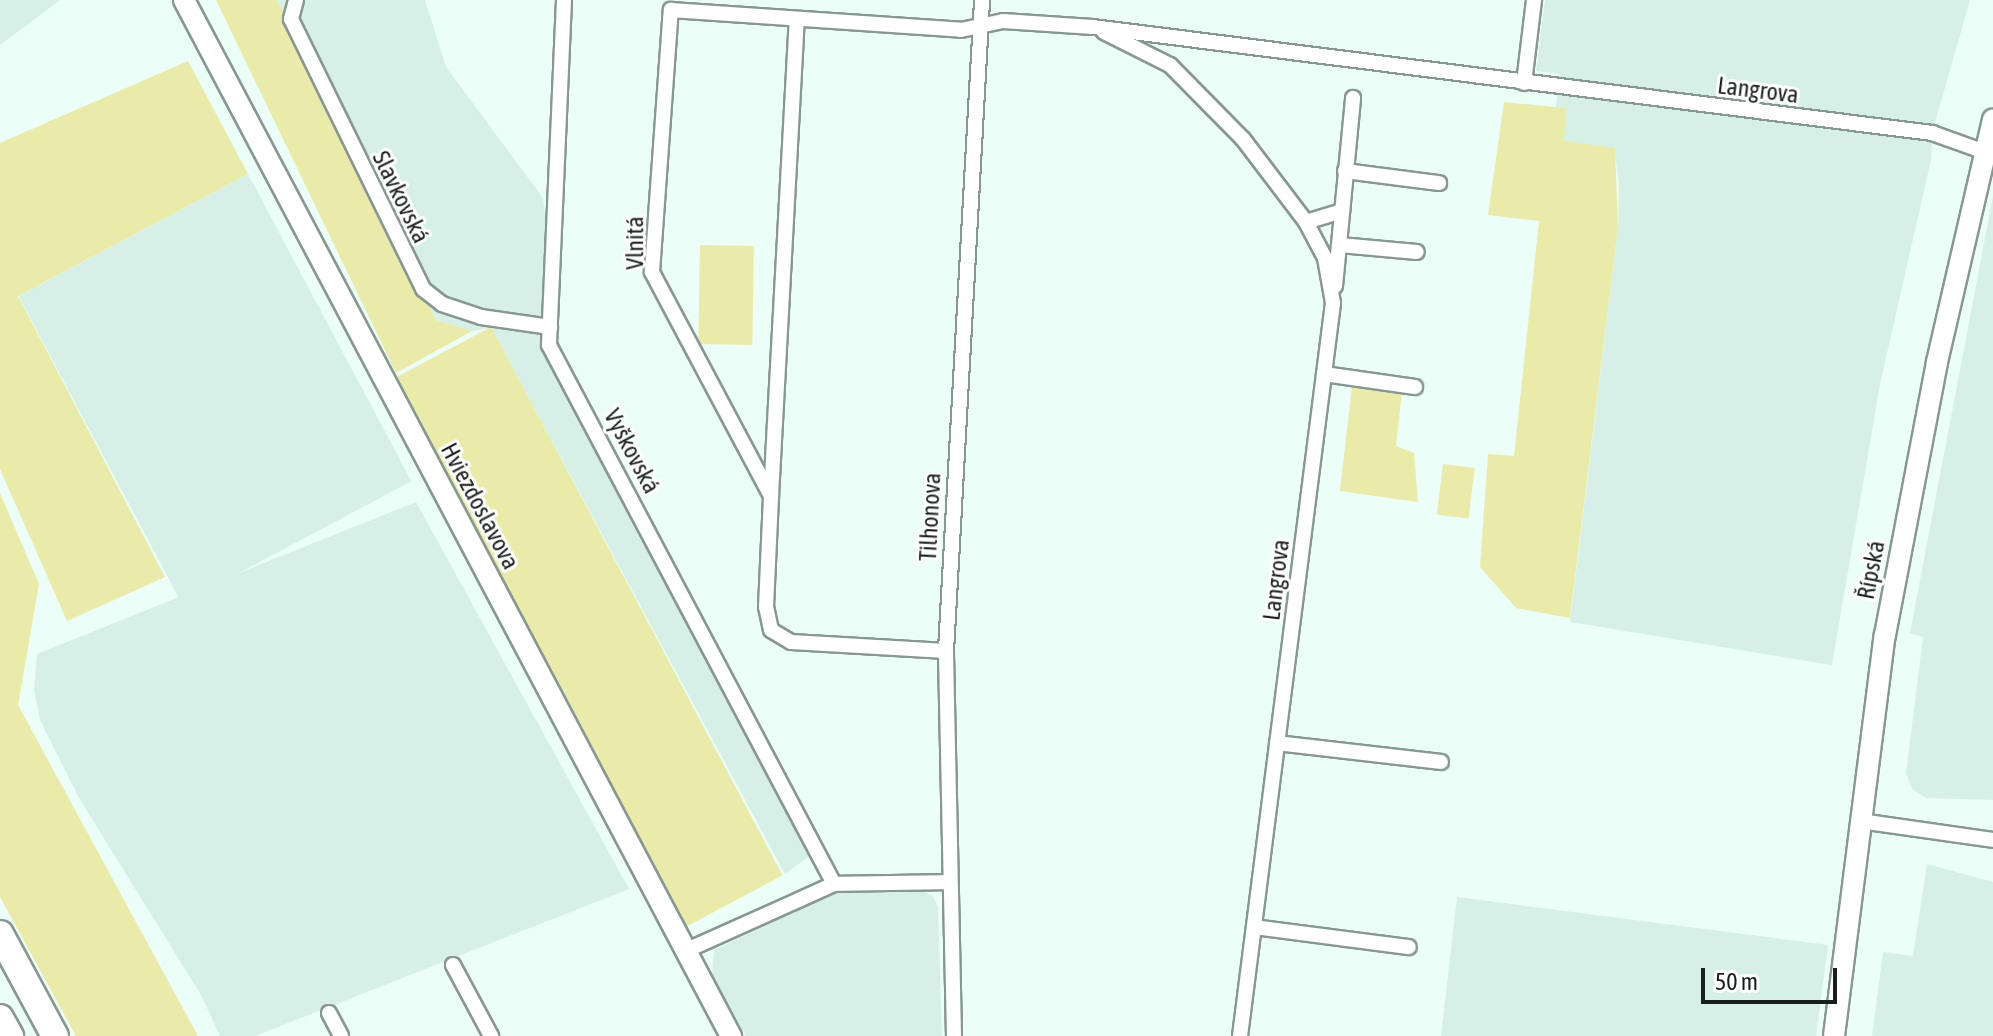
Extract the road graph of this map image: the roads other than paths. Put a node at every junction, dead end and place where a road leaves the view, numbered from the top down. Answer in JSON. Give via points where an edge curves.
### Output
{"nodes":[{"id":1,"x":184,"y":0,"type":"edge"},
{"id":2,"x":296,"y":0,"type":"edge"},
{"id":3,"x":564,"y":0,"type":"edge"},
{"id":4,"x":982,"y":0,"type":"edge"},
{"id":5,"x":1534,"y":0,"type":"edge"},
{"id":6,"x":671,"y":5,"type":"edge"},
{"id":7,"x":797,"y":23,"type":"junction"},
{"id":8,"x":981,"y":23,"type":"junction"},
{"id":9,"x":1093,"y":27,"type":"junction"},
{"id":10,"x":1524,"y":83,"type":"junction"},
{"id":11,"x":1353,"y":98,"type":"dead end"},
{"id":12,"x":1993,"y":119,"type":"edge"},
{"id":13,"x":1985,"y":152,"type":"junction"},
{"id":14,"x":1345,"y":171,"type":"junction"},
{"id":15,"x":1439,"y":183,"type":"dead end"},
{"id":16,"x":1342,"y":211,"type":"junction"},
{"id":17,"x":1306,"y":222,"type":"junction"},
{"id":18,"x":1340,"y":245,"type":"junction"},
{"id":19,"x":1417,"y":252,"type":"dead end"},
{"id":20,"x":1333,"y":303,"type":"junction"},
{"id":21,"x":550,"y":327,"type":"junction"},
{"id":22,"x":1324,"y":374,"type":"junction"},
{"id":23,"x":1415,"y":387,"type":"dead end"},
{"id":24,"x":771,"y":496,"type":"junction"},
{"id":25,"x":946,"y":651,"type":"junction"},
{"id":26,"x":1277,"y":743,"type":"junction"},
{"id":27,"x":1441,"y":762,"type":"dead end"},
{"id":28,"x":1860,"y":821,"type":"junction"},
{"id":29,"x":1993,"y":840,"type":"edge"},
{"id":30,"x":948,"y":882,"type":"junction"},
{"id":31,"x":834,"y":884,"type":"junction"},
{"id":32,"x":1254,"y":927,"type":"junction"},
{"id":33,"x":0,"y":934,"type":"edge"},
{"id":34,"x":1409,"y":947,"type":"dead end"},
{"id":35,"x":685,"y":951,"type":"junction"},
{"id":36,"x":453,"y":965,"type":"dead end"},
{"id":37,"x":329,"y":1013,"type":"dead end"},
{"id":38,"x":0,"y":1018,"type":"edge"},
{"id":39,"x":10,"y":1036,"type":"edge"},
{"id":40,"x":55,"y":1036,"type":"edge"},
{"id":41,"x":341,"y":1036,"type":"edge"},
{"id":42,"x":491,"y":1036,"type":"edge"},
{"id":43,"x":731,"y":1036,"type":"edge"},
{"id":44,"x":954,"y":1036,"type":"edge"},
{"id":45,"x":1240,"y":1036,"type":"edge"},
{"id":46,"x":1834,"y":1036,"type":"edge"}],
"edges":[{"from":1,"to":35,"type":"main road","name":"Hviezdoslavova"},
{"from":2,"to":21,"type":"street","name":"Slavkovská","via":[[291,19],[423,289],[442,304],[481,317]]},
{"from":3,"to":21,"type":"street","name":"Vyškovská"},
{"from":4,"to":8,"type":"street","name":"Tilhonova"},
{"from":5,"to":10,"type":"street"},
{"from":6,"to":7,"type":"street","name":"Vlnitá"},
{"from":6,"to":24,"type":"street","name":"Vlnitá","via":[[652,272]]},
{"from":7,"to":8,"type":"street","name":"Vlnitá","via":[[961,30]]},
{"from":7,"to":24,"type":"street"},
{"from":8,"to":9,"type":"street","name":"Langrova"},
{"from":8,"to":25,"type":"street","name":"Tilhonova"},
{"from":9,"to":10,"type":"street","name":"Langrova"},
{"from":9,"to":17,"type":"street","name":"Langrova","via":[[1170,65],[1243,139]]},
{"from":10,"to":13,"type":"street","name":"Langrova","via":[[1932,133]]},
{"from":11,"to":14,"type":"street","name":"Langrova"},
{"from":12,"to":13,"type":"main road","name":"Řípská"},
{"from":13,"to":28,"type":"main road","name":"Řípská","via":[[1885,635]]},
{"from":14,"to":15,"type":"street"},
{"from":14,"to":16,"type":"street","name":"Langrova"},
{"from":16,"to":17,"type":"street"},
{"from":16,"to":18,"type":"street","name":"Langrova"},
{"from":17,"to":20,"type":"street","name":"Langrova","via":[[1325,258]]},
{"from":18,"to":19,"type":"street"},
{"from":18,"to":20,"type":"street","name":"Langrova"},
{"from":20,"to":22,"type":"street","name":"Langrova"},
{"from":21,"to":31,"type":"street","name":"Vyškovská","via":[[549,345]]},
{"from":22,"to":23,"type":"street"},
{"from":22,"to":26,"type":"street","name":"Langrova"},
{"from":24,"to":25,"type":"street","via":[[766,607],[771,630],[791,642]]},
{"from":25,"to":30,"type":"street","name":"Tilhonova"},
{"from":26,"to":27,"type":"street"},
{"from":26,"to":32,"type":"street","name":"Langrova"},
{"from":28,"to":29,"type":"street"},
{"from":28,"to":46,"type":"main road","name":"Řípská"},
{"from":30,"to":31,"type":"street"},
{"from":30,"to":44,"type":"street","name":"Tilhonova"},
{"from":31,"to":35,"type":"street"},
{"from":32,"to":34,"type":"street"},
{"from":32,"to":45,"type":"street","name":"Langrova"},
{"from":33,"to":40,"type":"highway"},
{"from":35,"to":43,"type":"main road","name":"Hviezdoslavova"},
{"from":36,"to":42,"type":"street"},
{"from":37,"to":41,"type":"street"},
{"from":38,"to":39,"type":"highway"}]}
